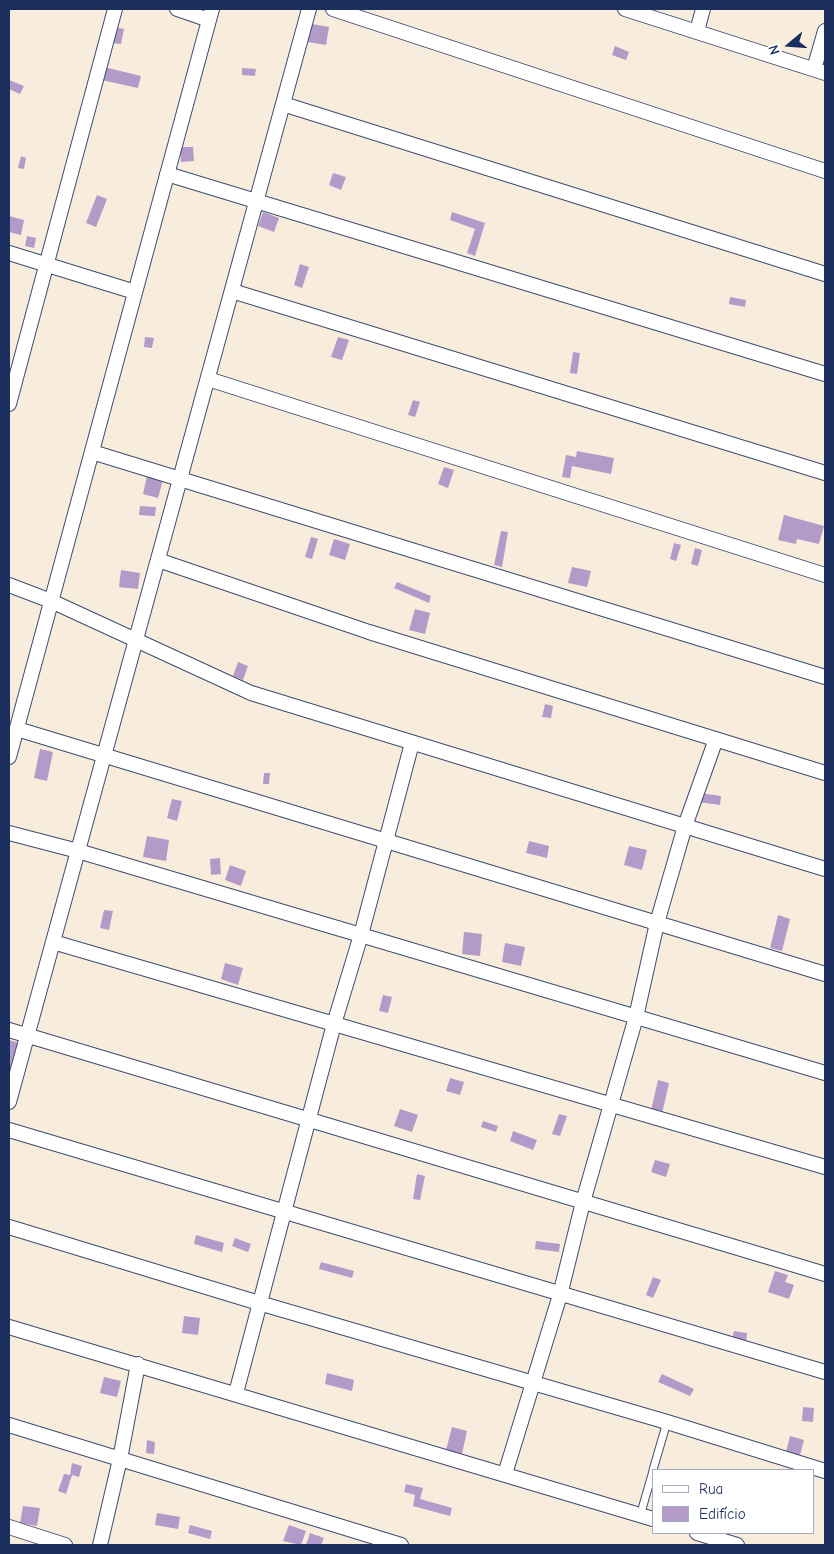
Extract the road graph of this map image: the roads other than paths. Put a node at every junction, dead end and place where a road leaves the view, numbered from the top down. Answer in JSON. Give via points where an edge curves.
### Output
{"nodes":[{"id":1,"x":116,"y":9,"type":"edge"},
{"id":2,"x":177,"y":9,"type":"edge"},
{"id":3,"x":309,"y":9,"type":"edge"},
{"id":4,"x":333,"y":9,"type":"edge"},
{"id":5,"x":625,"y":9,"type":"edge"},
{"id":6,"x":703,"y":9,"type":"edge"},
{"id":7,"x":211,"y":14,"type":"edge"},
{"id":8,"x":696,"y":31,"type":"junction"},
{"id":9,"x":825,"y":31,"type":"edge"},
{"id":10,"x":820,"y":71,"type":"edge"},
{"id":11,"x":283,"y":104,"type":"junction"},
{"id":12,"x":825,"y":171,"type":"edge"},
{"id":13,"x":167,"y":174,"type":"junction"},
{"id":14,"x":256,"y":201,"type":"junction"},
{"id":15,"x":9,"y":254,"type":"edge"},
{"id":16,"x":46,"y":266,"type":"junction"},
{"id":17,"x":825,"y":274,"type":"edge"},
{"id":18,"x":232,"y":291,"type":"junction"},
{"id":19,"x":135,"y":292,"type":"junction"},
{"id":20,"x":825,"y":374,"type":"edge"},
{"id":21,"x":208,"y":379,"type":"junction"},
{"id":22,"x":9,"y":404,"type":"edge"},
{"id":23,"x":92,"y":452,"type":"junction"},
{"id":24,"x":825,"y":473,"type":"edge"},
{"id":25,"x":180,"y":479,"type":"junction"},
{"id":26,"x":158,"y":560,"type":"junction"},
{"id":27,"x":825,"y":575,"type":"edge"},
{"id":28,"x":9,"y":586,"type":"edge"},
{"id":29,"x":51,"y":601,"type":"junction"},
{"id":30,"x":136,"y":639,"type":"junction"},
{"id":31,"x":825,"y":677,"type":"edge"},
{"id":32,"x":16,"y":728,"type":"junction"},
{"id":33,"x":716,"y":739,"type":"junction"},
{"id":34,"x":412,"y":743,"type":"junction"},
{"id":35,"x":104,"y":755,"type":"junction"},
{"id":36,"x":9,"y":757,"type":"edge"},
{"id":37,"x":825,"y":773,"type":"edge"},
{"id":38,"x":685,"y":826,"type":"junction"},
{"id":39,"x":9,"y":832,"type":"edge"},
{"id":40,"x":386,"y":840,"type":"junction"},
{"id":41,"x":78,"y":851,"type":"junction"},
{"id":42,"x":825,"y":869,"type":"edge"},
{"id":43,"x":657,"y":923,"type":"junction"},
{"id":44,"x":361,"y":935,"type":"junction"},
{"id":45,"x":53,"y":942,"type":"junction"},
{"id":46,"x":825,"y":974,"type":"edge"},
{"id":47,"x":636,"y":1017,"type":"junction"},
{"id":48,"x":334,"y":1024,"type":"junction"},
{"id":49,"x":9,"y":1030,"type":"edge"},
{"id":50,"x":27,"y":1035,"type":"junction"},
{"id":51,"x":825,"y":1073,"type":"edge"},
{"id":52,"x":9,"y":1102,"type":"edge"},
{"id":53,"x":611,"y":1105,"type":"junction"},
{"id":54,"x":308,"y":1120,"type":"junction"},
{"id":55,"x":9,"y":1130,"type":"edge"},
{"id":56,"x":825,"y":1168,"type":"edge"},
{"id":57,"x":583,"y":1202,"type":"junction"},
{"id":58,"x":284,"y":1211,"type":"junction"},
{"id":59,"x":9,"y":1227,"type":"edge"},
{"id":60,"x":825,"y":1274,"type":"edge"},
{"id":61,"x":560,"y":1295,"type":"junction"},
{"id":62,"x":259,"y":1303,"type":"junction"},
{"id":63,"x":9,"y":1327,"type":"edge"},
{"id":64,"x":138,"y":1364,"type":"junction"},
{"id":65,"x":825,"y":1372,"type":"edge"},
{"id":66,"x":533,"y":1383,"type":"junction"},
{"id":67,"x":236,"y":1393,"type":"junction"},
{"id":68,"x":667,"y":1422,"type":"junction"},
{"id":69,"x":9,"y":1425,"type":"edge"},
{"id":70,"x":120,"y":1459,"type":"junction"},
{"id":71,"x":654,"y":1469,"type":"edge"},
{"id":72,"x":825,"y":1471,"type":"edge"},
{"id":73,"x":505,"y":1474,"type":"junction"},
{"id":74,"x":652,"y":1478,"type":"edge"},
{"id":75,"x":646,"y":1518,"type":"edge"},
{"id":76,"x":9,"y":1527,"type":"edge"},
{"id":77,"x":700,"y":1538,"type":"edge"},
{"id":78,"x":65,"y":1545,"type":"edge"},
{"id":79,"x":100,"y":1545,"type":"edge"},
{"id":80,"x":401,"y":1545,"type":"edge"},
{"id":81,"x":737,"y":1545,"type":"edge"}],
"edges":[{"from":1,"to":16,"type":"street"},
{"from":2,"to":7,"type":"street"},
{"from":3,"to":11,"type":"street"},
{"from":4,"to":12,"type":"street"},
{"from":5,"to":8,"type":"street"},
{"from":6,"to":8,"type":"street"},
{"from":7,"to":13,"type":"street"},
{"from":8,"to":10,"type":"street"},
{"from":9,"to":10,"type":"street"},
{"from":11,"to":14,"type":"street"},
{"from":11,"to":17,"type":"street"},
{"from":13,"to":14,"type":"street"},
{"from":13,"to":19,"type":"street"},
{"from":14,"to":18,"type":"street"},
{"from":14,"to":20,"type":"street"},
{"from":15,"to":16,"type":"street"},
{"from":16,"to":19,"type":"street"},
{"from":16,"to":22,"type":"street"},
{"from":18,"to":21,"type":"street"},
{"from":18,"to":24,"type":"street"},
{"from":19,"to":23,"type":"street"},
{"from":21,"to":25,"type":"street"},
{"from":21,"to":27,"type":"street"},
{"from":23,"to":25,"type":"street"},
{"from":23,"to":29,"type":"street"},
{"from":25,"to":26,"type":"street"},
{"from":25,"to":31,"type":"street"},
{"from":26,"to":30,"type":"street"},
{"from":26,"to":33,"type":"street","via":[[369,632]]},
{"from":28,"to":29,"type":"street"},
{"from":29,"to":30,"type":"street"},
{"from":29,"to":32,"type":"street"},
{"from":30,"to":34,"type":"street","via":[[251,693]]},
{"from":30,"to":35,"type":"street"},
{"from":32,"to":35,"type":"street"},
{"from":32,"to":36,"type":"street"},
{"from":33,"to":37,"type":"street"},
{"from":33,"to":38,"type":"street"},
{"from":34,"to":38,"type":"street"},
{"from":34,"to":40,"type":"street"},
{"from":35,"to":40,"type":"street"},
{"from":35,"to":41,"type":"street"},
{"from":38,"to":42,"type":"street"},
{"from":38,"to":43,"type":"street"},
{"from":39,"to":41,"type":"street"},
{"from":40,"to":43,"type":"street"},
{"from":40,"to":44,"type":"street"},
{"from":41,"to":44,"type":"street"},
{"from":41,"to":45,"type":"street"},
{"from":43,"to":46,"type":"street"},
{"from":43,"to":47,"type":"street"},
{"from":44,"to":47,"type":"street"},
{"from":44,"to":48,"type":"street"},
{"from":45,"to":48,"type":"street"},
{"from":45,"to":50,"type":"street"},
{"from":47,"to":51,"type":"street"},
{"from":47,"to":53,"type":"street"},
{"from":48,"to":53,"type":"street"},
{"from":48,"to":54,"type":"street"},
{"from":49,"to":50,"type":"street"},
{"from":50,"to":52,"type":"street"},
{"from":50,"to":54,"type":"street"},
{"from":53,"to":56,"type":"street"},
{"from":53,"to":57,"type":"street"},
{"from":54,"to":57,"type":"street"},
{"from":54,"to":58,"type":"street"},
{"from":55,"to":58,"type":"street"},
{"from":57,"to":60,"type":"street"},
{"from":57,"to":61,"type":"street"},
{"from":58,"to":61,"type":"street"},
{"from":58,"to":62,"type":"street"},
{"from":59,"to":62,"type":"street"},
{"from":61,"to":65,"type":"street"},
{"from":61,"to":66,"type":"street"},
{"from":62,"to":66,"type":"street"},
{"from":62,"to":67,"type":"street"},
{"from":63,"to":64,"type":"street"},
{"from":64,"to":67,"type":"street"},
{"from":64,"to":70,"type":"street"},
{"from":66,"to":68,"type":"street"},
{"from":66,"to":73,"type":"street"},
{"from":67,"to":73,"type":"street"},
{"from":68,"to":71,"type":"lane"},
{"from":68,"to":72,"type":"street"},
{"from":69,"to":70,"type":"street"},
{"from":70,"to":79,"type":"street"},
{"from":70,"to":80,"type":"street"},
{"from":73,"to":75,"type":"street"},
{"from":74,"to":75,"type":"lane"},
{"from":76,"to":78,"type":"street"},
{"from":77,"to":81,"type":"street"}]}
